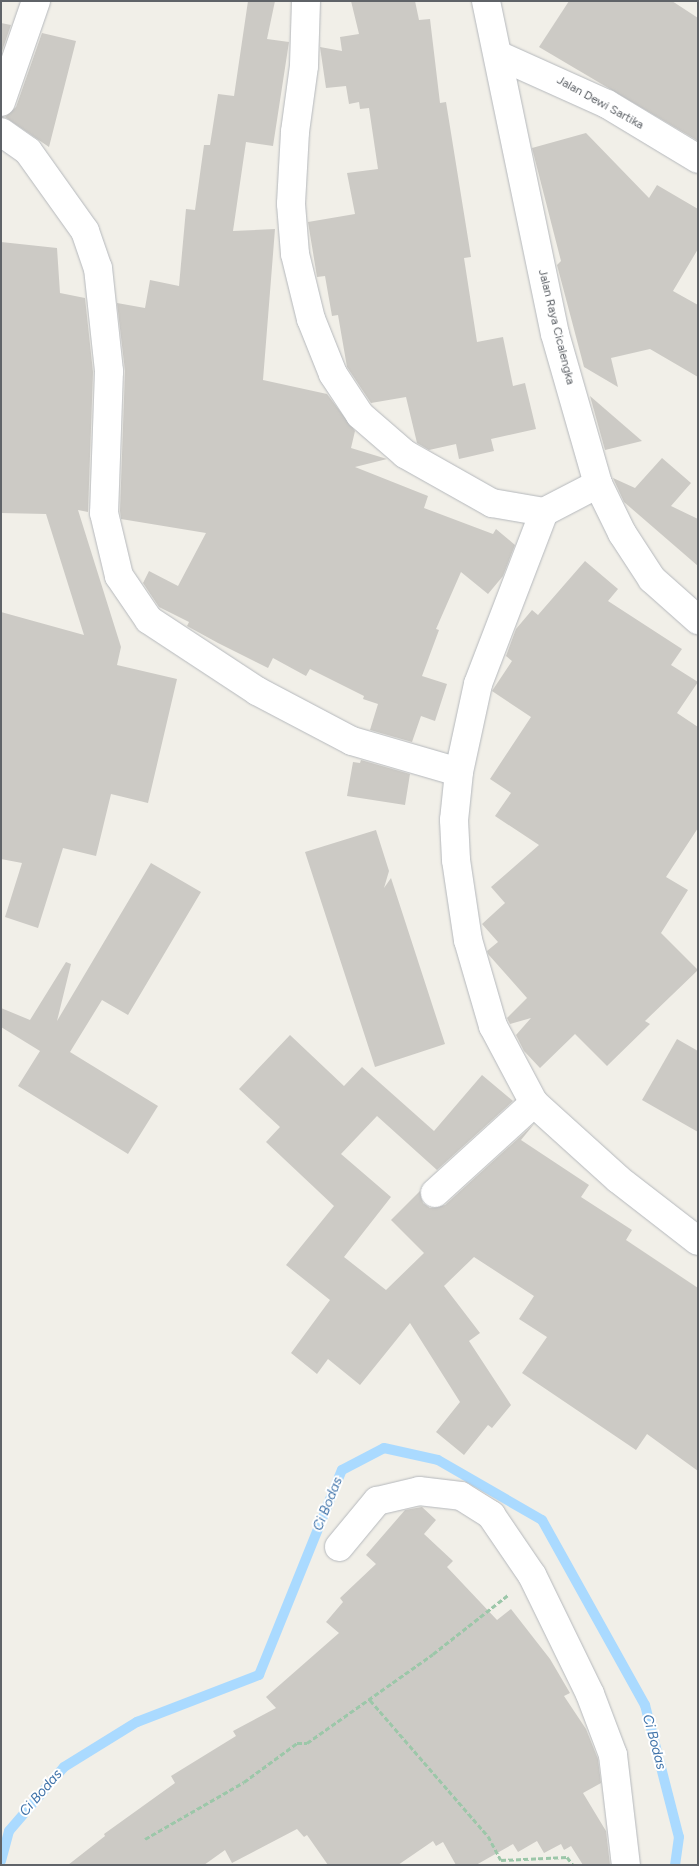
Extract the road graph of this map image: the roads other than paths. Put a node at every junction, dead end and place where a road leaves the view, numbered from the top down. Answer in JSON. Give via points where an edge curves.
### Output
{"nodes":[{"id":1,"x":36,"y":1,"type":"edge"},
{"id":2,"x":306,"y":1,"type":"edge"},
{"id":3,"x":486,"y":1,"type":"edge"},
{"id":4,"x":498,"y":55,"type":"junction"},
{"id":5,"x":1,"y":102,"type":"edge"},
{"id":6,"x":1,"y":132,"type":"edge"},
{"id":7,"x":698,"y":159,"type":"edge"},
{"id":8,"x":598,"y":484,"type":"junction"},
{"id":9,"x":544,"y":512,"type":"junction"},
{"id":10,"x":698,"y":620,"type":"edge"},
{"id":11,"x":459,"y":772,"type":"junction"},
{"id":12,"x":534,"y":1103,"type":"junction"},
{"id":13,"x":435,"y":1193,"type":"dead end"},
{"id":14,"x":698,"y":1242,"type":"edge"},
{"id":15,"x":339,"y":1547,"type":"dead end"},
{"id":16,"x":626,"y":1865,"type":"edge"}],
"edges":[{"from":1,"to":5,"type":"street"},
{"from":2,"to":9,"type":"street","via":[[291,204],[295,254],[309,310],[333,374],[360,415],[404,454],[492,502]]},
{"from":3,"to":4,"type":"street","name":"Jalan Raya Cicalengka"},
{"from":4,"to":7,"type":"street","name":"Jalan Dewi Sartika","via":[[607,104]]},
{"from":4,"to":8,"type":"street","name":"Jalan Raya Cicalengka","via":[[555,334]]},
{"from":6,"to":11,"type":"street","via":[[28,151],[85,231],[98,268],[109,371],[104,513],[119,576],[149,620],[257,691],[352,741]]},
{"from":8,"to":9,"type":"street"},
{"from":8,"to":10,"type":"street","name":"Jalan Raya Cicalengka","via":[[622,533],[652,579]]},
{"from":9,"to":11,"type":"street","via":[[478,684]]},
{"from":11,"to":12,"type":"street","via":[[454,820],[456,860],[468,940],[493,1026]]},
{"from":12,"to":13,"type":"street"},
{"from":12,"to":14,"type":"street","via":[[618,1179]]},
{"from":15,"to":16,"type":"street","via":[[377,1501],[419,1492],[461,1496],[491,1515],[532,1575],[590,1694],[613,1755]]}]}
